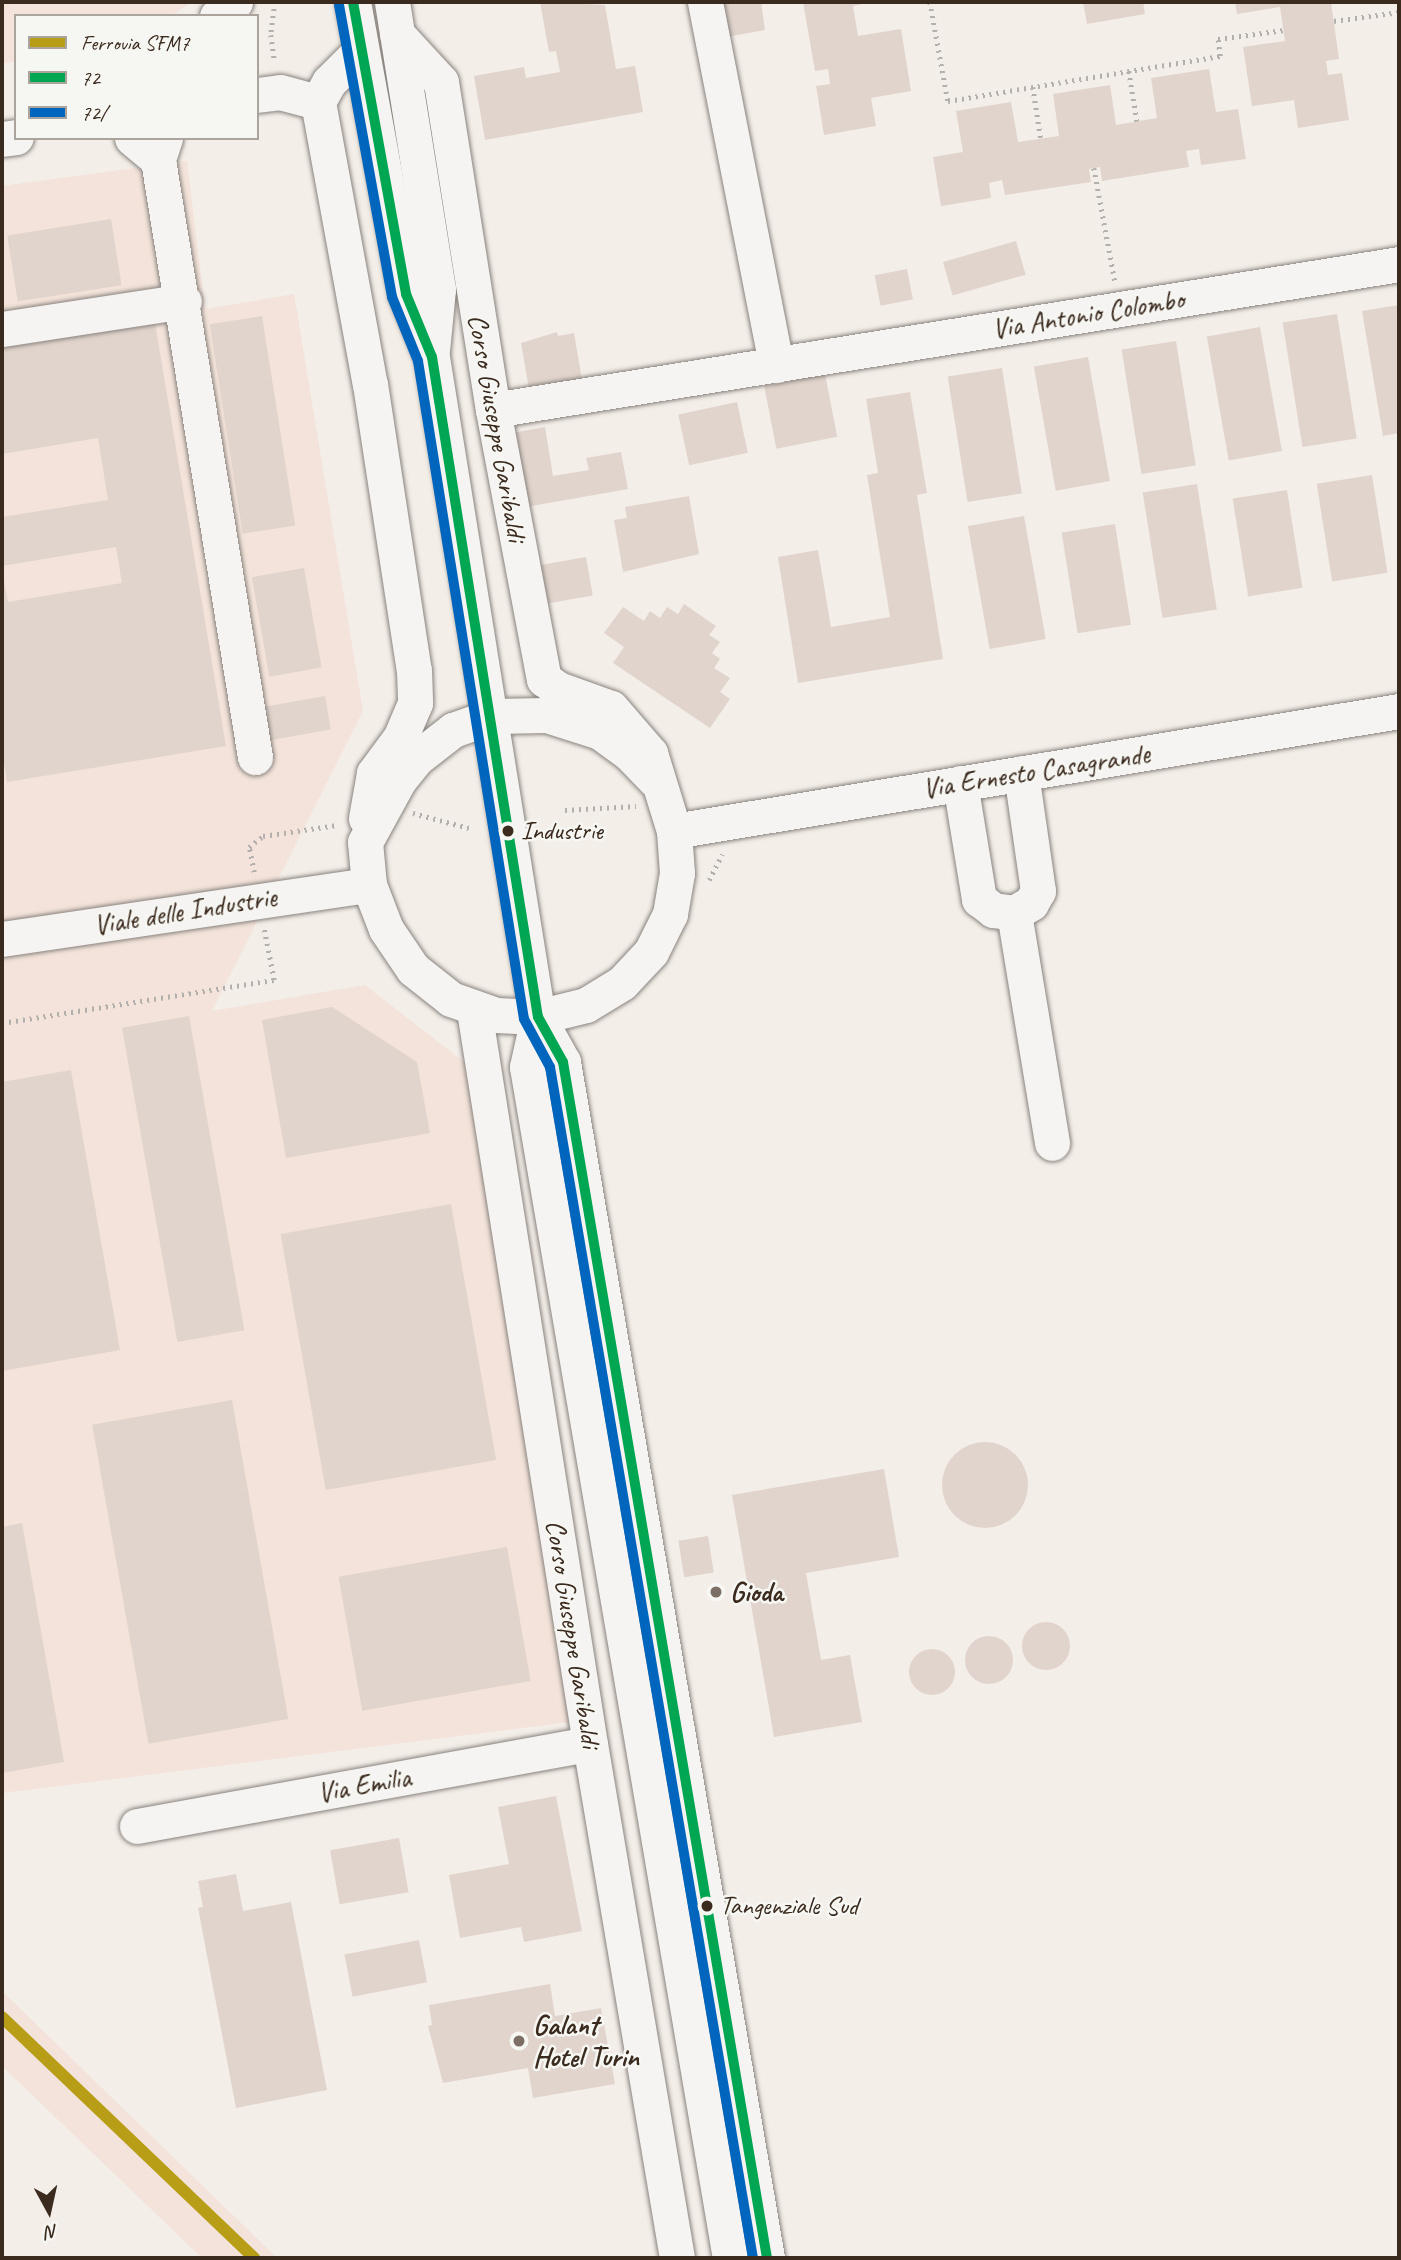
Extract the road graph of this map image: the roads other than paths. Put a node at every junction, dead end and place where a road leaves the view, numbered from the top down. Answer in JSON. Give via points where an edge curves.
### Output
{"nodes":[{"id":1,"x":353,"y":2,"type":"edge"},
{"id":2,"x":705,"y":2,"type":"edge"},
{"id":3,"x":394,"y":18,"type":"edge"},
{"id":4,"x":361,"y":50,"type":"junction"},
{"id":5,"x":259,"y":95,"type":"edge"},
{"id":6,"x":318,"y":102,"type":"junction"},
{"id":7,"x":152,"y":145,"type":"edge"},
{"id":8,"x":1399,"y":264,"type":"edge"},
{"id":9,"x":184,"y":301,"type":"junction"},
{"id":10,"x":2,"y":329,"type":"edge"},
{"id":11,"x":432,"y":357,"type":"junction"},
{"id":12,"x":776,"y":365,"type":"junction"},
{"id":13,"x":493,"y":410,"type":"junction"},
{"id":14,"x":1399,"y":711,"type":"edge"},
{"id":15,"x":492,"y":716,"type":"junction"},
{"id":16,"x":255,"y":758,"type":"dead end"},
{"id":17,"x":1021,"y":773,"type":"junction"},
{"id":18,"x":960,"y":783,"type":"junction"},
{"id":19,"x":664,"y":804,"type":"junction"},
{"id":20,"x":365,"y":842,"type":"junction"},
{"id":21,"x":369,"y":885,"type":"junction"},
{"id":22,"x":1014,"y":913,"type":"junction"},
{"id":23,"x":2,"y":939,"type":"edge"},
{"id":24,"x":474,"y":1010,"type":"junction"},
{"id":25,"x":538,"y":1017,"type":"junction"},
{"id":26,"x":1052,"y":1143,"type":"dead end"},
{"id":27,"x":590,"y":1744,"type":"junction"},
{"id":28,"x":137,"y":1826,"type":"dead end"},
{"id":29,"x":677,"y":2258,"type":"edge"},
{"id":30,"x":730,"y":2258,"type":"edge"},
{"id":31,"x":767,"y":2258,"type":"edge"}],
"edges":[{"from":1,"to":4,"type":"street","name":"Corso Giuseppe Garibaldi"},
{"from":2,"to":12,"type":"street"},
{"from":3,"to":11,"type":"street","name":"Corso Giuseppe Garibaldi","via":[[438,289]]},
{"from":3,"to":13,"type":"street","name":"Corso Giuseppe Garibaldi","via":[[441,82]]},
{"from":4,"to":6,"type":"street","via":[[329,82]]},
{"from":4,"to":11,"type":"street","name":"Corso Giuseppe Garibaldi","via":[[406,295]]},
{"from":5,"to":6,"type":"street","via":[[279,92]]},
{"from":6,"to":20,"type":"street","name":"Corso Giuseppe Garibaldi","via":[[370,384],[414,670],[415,703],[400,737],[374,773],[366,799]]},
{"from":7,"to":9,"type":"street"},
{"from":8,"to":12,"type":"street","name":"Via Antonio Colombo"},
{"from":9,"to":10,"type":"street"},
{"from":9,"to":16,"type":"street"},
{"from":11,"to":15,"type":"street","name":"Corso Giuseppe Garibaldi"},
{"from":12,"to":13,"type":"street","name":"Via Antonio Colombo"},
{"from":13,"to":19,"type":"street","name":"Corso Giuseppe Garibaldi","via":[[544,679],[558,689],[611,708],[649,753]]},
{"from":14,"to":17,"type":"street","name":"Via Ernesto Casagrande"},
{"from":15,"to":19,"type":"street","name":"Corso Giuseppe Garibaldi","via":[[547,715],[600,732],[628,752]]},
{"from":15,"to":20,"type":"street","name":"Corso Giuseppe Garibaldi","via":[[453,730],[417,758],[382,804]]},
{"from":15,"to":25,"type":"street","name":"Corso Giuseppe Garibaldi"},
{"from":17,"to":18,"type":"street","name":"Via Ernesto Casagrande"},
{"from":17,"to":22,"type":"street","via":[[1038,891],[1031,903]]},
{"from":18,"to":19,"type":"street","name":"Via Ernesto Casagrande","via":[[716,823]]},
{"from":18,"to":22,"type":"street","via":[[979,899],[993,910]]},
{"from":19,"to":25,"type":"street","name":"Corso Giuseppe Garibaldi","via":[[677,873],[670,914],[651,952],[622,983],[586,1004]]},
{"from":20,"to":21,"type":"street","name":"Corso Giuseppe Garibaldi"},
{"from":21,"to":23,"type":"street","name":"Viale delle Industrie"},
{"from":21,"to":24,"type":"street","name":"Corso Giuseppe Garibaldi","via":[[386,929],[413,969],[451,999]]},
{"from":22,"to":26,"type":"street"},
{"from":24,"to":25,"type":"street","name":"Corso Giuseppe Garibaldi"},
{"from":24,"to":27,"type":"street","name":"Corso Giuseppe Garibaldi"},
{"from":25,"to":30,"type":"street","name":"Corso Giuseppe Garibaldi","via":[[527,1067]]},
{"from":25,"to":31,"type":"street","name":"Corso Giuseppe Garibaldi","via":[[563,1062]]},
{"from":27,"to":28,"type":"street","name":"Via Emilia"},
{"from":27,"to":29,"type":"street","name":"Corso Giuseppe Garibaldi"}]}
